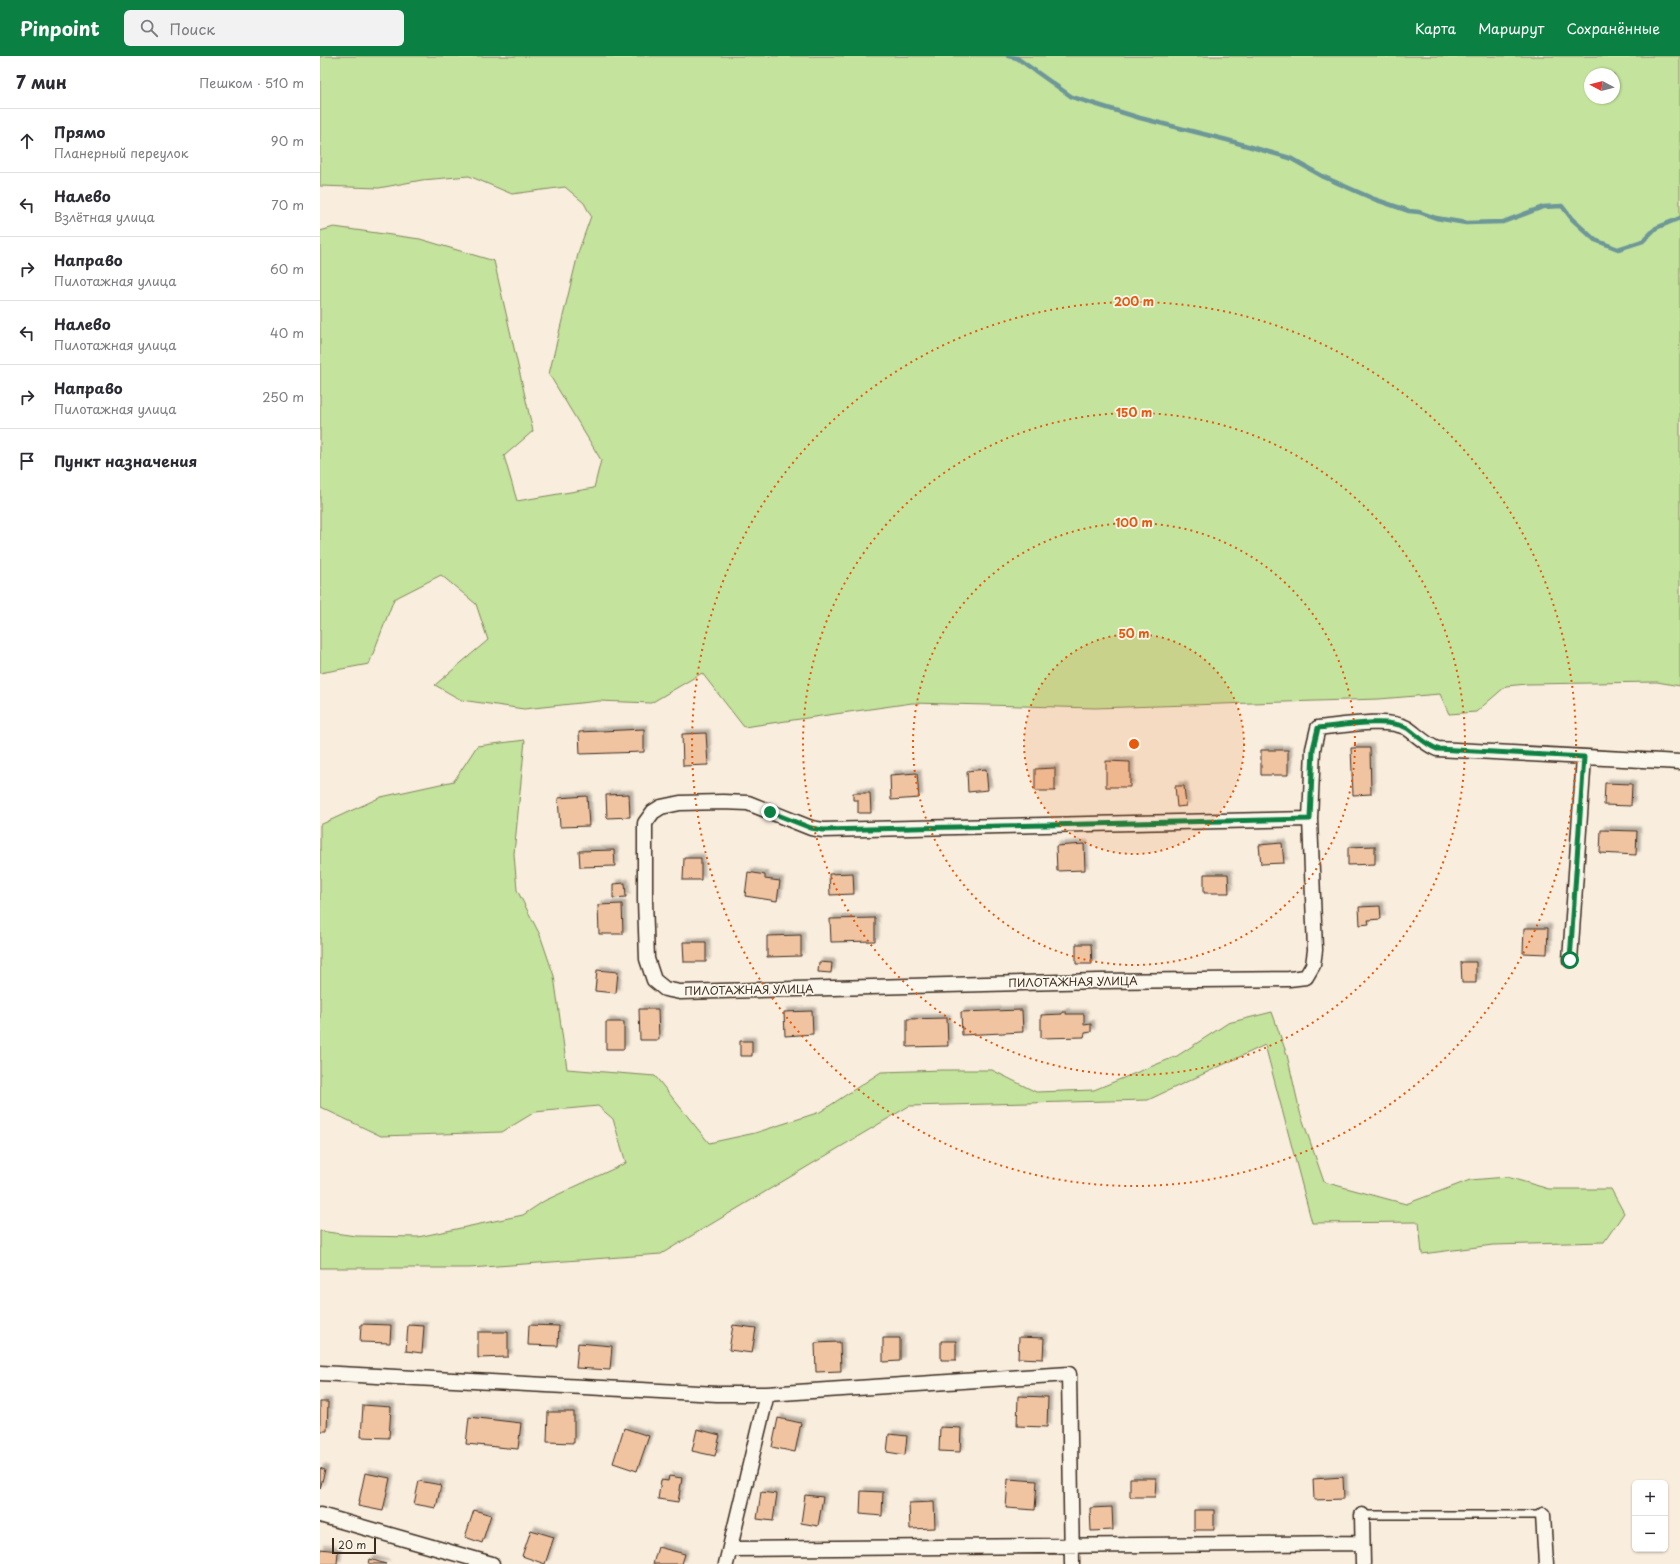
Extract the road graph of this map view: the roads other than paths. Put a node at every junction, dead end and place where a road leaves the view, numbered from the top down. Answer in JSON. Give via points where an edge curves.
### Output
{"nodes":[{"id":1,"x":1584,"y":757,"type":"junction"},
{"id":2,"x":1680,"y":762,"type":"edge"},
{"id":3,"x":1310,"y":819,"type":"junction"},
{"id":4,"x":1570,"y":960,"type":"dead end"},
{"id":5,"x":320,"y":1373,"type":"edge"},
{"id":6,"x":768,"y":1394,"type":"junction"},
{"id":7,"x":1362,"y":1514,"type":"joint"},
{"id":8,"x":320,"y":1515,"type":"edge"},
{"id":9,"x":1543,"y":1515,"type":"joint"},
{"id":10,"x":1362,"y":1543,"type":"junction"},
{"id":11,"x":1073,"y":1546,"type":"junction"},
{"id":12,"x":730,"y":1549,"type":"junction"},
{"id":13,"x":492,"y":1564,"type":"edge"},
{"id":14,"x":726,"y":1564,"type":"edge"},
{"id":15,"x":1072,"y":1564,"type":"edge"},
{"id":16,"x":1363,"y":1564,"type":"edge"},
{"id":17,"x":1546,"y":1564,"type":"edge"}],
"edges":[{"from":1,"to":2,"type":"street"},
{"from":1,"to":3,"type":"street","name":"ПИЛОТАЖНАЯ УЛИЦА","via":[[1437,749],[1396,724],[1369,723],[1318,728],[1313,749]]},
{"from":1,"to":4,"type":"street"},
{"from":3,"to":3,"type":"street","name":"ПИЛОТАЖНАЯ УЛИЦА","via":[[1315,950],[1314,965],[1306,976],[1289,979],[1099,981],[680,992],[665,989],[654,980],[647,959],[645,823],[653,812],[661,807],[680,803],[748,803],[811,828],[823,830]]},
{"from":5,"to":6,"type":"street","via":[[717,1394]]},
{"from":6,"to":11,"type":"street","via":[[1069,1374]]},
{"from":6,"to":12,"type":"street"},
{"from":7,"to":9,"type":"lane"},
{"from":7,"to":10,"type":"street"},
{"from":8,"to":13,"type":"street"},
{"from":9,"to":17,"type":"street"},
{"from":10,"to":11,"type":"street"},
{"from":10,"to":16,"type":"street"},
{"from":11,"to":12,"type":"street"},
{"from":11,"to":15,"type":"street"},
{"from":12,"to":14,"type":"street"}]}
